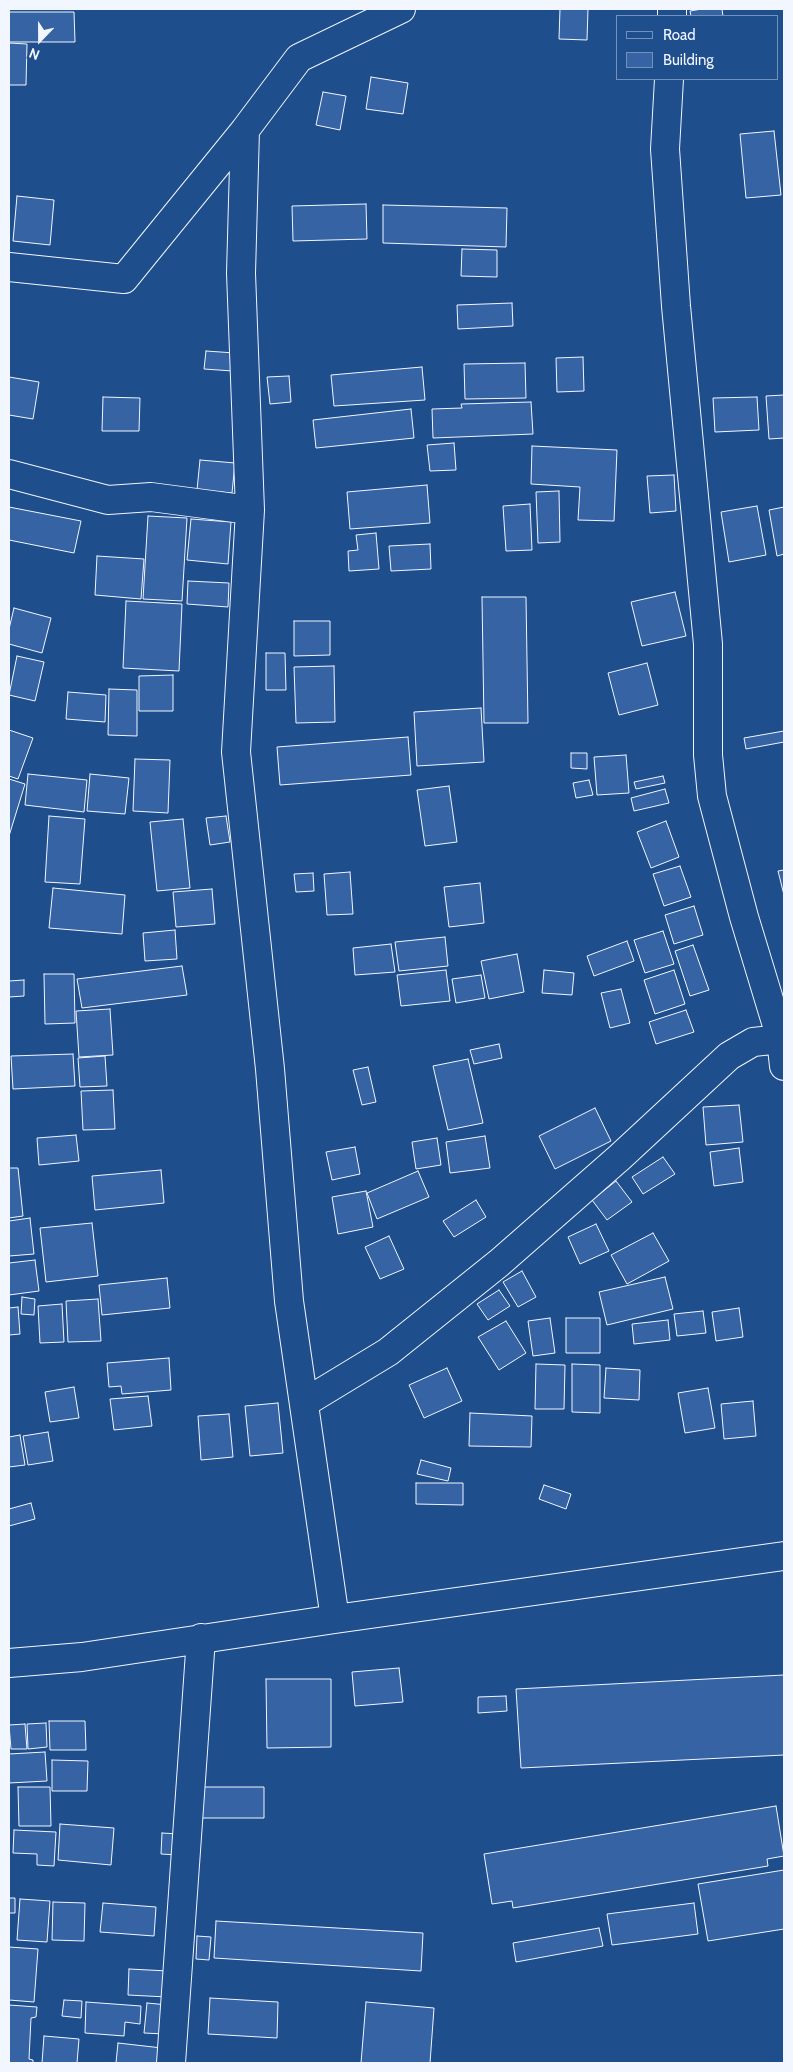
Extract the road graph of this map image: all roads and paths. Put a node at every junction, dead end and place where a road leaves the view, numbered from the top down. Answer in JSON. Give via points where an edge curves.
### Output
{"nodes":[{"id":1,"x":401,"y":9,"type":"edge"},
{"id":2,"x":669,"y":80,"type":"edge"},
{"id":3,"x":245,"y":130,"type":"junction"},
{"id":4,"x":9,"y":267,"type":"edge"},
{"id":5,"x":9,"y":474,"type":"edge"},
{"id":6,"x":250,"y":510,"type":"junction"},
{"id":7,"x":781,"y":1039,"type":"junction"},
{"id":8,"x":784,"y":1066,"type":"edge"},
{"id":9,"x":304,"y":1403,"type":"junction"},
{"id":10,"x":784,"y":1556,"type":"edge"},
{"id":11,"x":335,"y":1619,"type":"junction"},
{"id":12,"x":201,"y":1638,"type":"junction"},
{"id":13,"x":9,"y":1663,"type":"edge"},
{"id":14,"x":171,"y":2063,"type":"edge"}],
"edges":[{"from":1,"to":3,"type":"street","via":[[299,58]]},
{"from":2,"to":7,"type":"street","via":[[665,149],[676,315],[708,644],[708,755],[712,788],[744,917]]},
{"from":3,"to":4,"type":"street","via":[[124,278]]},
{"from":3,"to":6,"type":"street","via":[[241,272]]},
{"from":5,"to":6,"type":"street","via":[[108,500],[150,497]]},
{"from":6,"to":9,"type":"street","via":[[236,752],[270,1069],[290,1301]]},
{"from":7,"to":8,"type":"street"},
{"from":7,"to":9,"type":"street","via":[[753,1042],[729,1056],[499,1263],[388,1352]]},
{"from":9,"to":11,"type":"street"},
{"from":10,"to":11,"type":"street"},
{"from":11,"to":12,"type":"street"},
{"from":12,"to":13,"type":"street","via":[[82,1657]]},
{"from":12,"to":14,"type":"street"}]}
